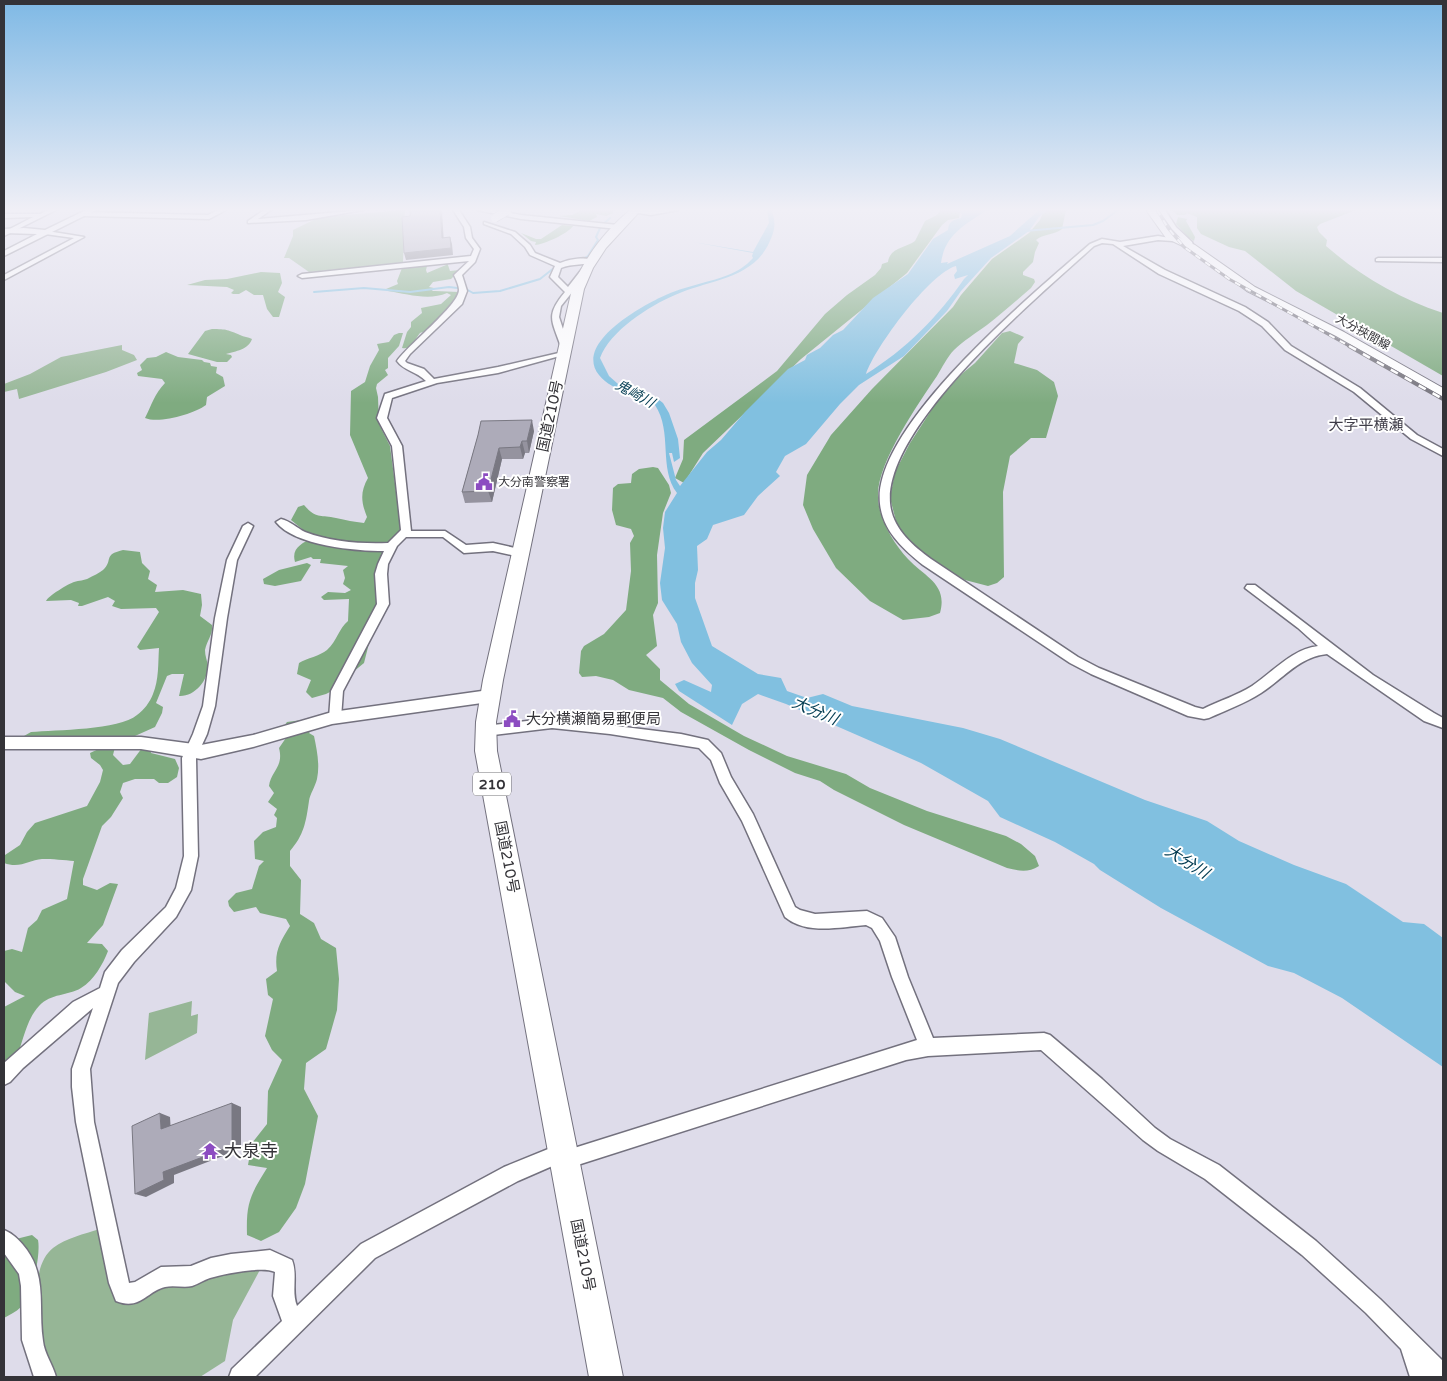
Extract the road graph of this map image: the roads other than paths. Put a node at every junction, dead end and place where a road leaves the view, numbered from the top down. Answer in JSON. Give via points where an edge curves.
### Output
{"nodes":[{"id":1,"x":317,"y":274,"type":"edge"},
{"id":2,"x":458,"y":274,"type":"edge"},
{"id":3,"x":554,"y":274,"type":"edge"},
{"id":4,"x":581,"y":274,"type":"edge"},
{"id":5,"x":585,"y":274,"type":"edge"},
{"id":6,"x":1060,"y":274,"type":"edge"},
{"id":7,"x":1167,"y":274,"type":"edge"},
{"id":8,"x":1231,"y":274,"type":"edge"},
{"id":9,"x":302,"y":276,"type":"dead end"},
{"id":10,"x":568,"y":291,"type":"junction"},
{"id":11,"x":564,"y":351,"type":"junction"},
{"id":12,"x":432,"y":382,"type":"junction"},
{"id":13,"x":1443,"y":393,"type":"edge"},
{"id":14,"x":1443,"y":453,"type":"edge"},
{"id":15,"x":281,"y":522,"type":"dead end"},
{"id":16,"x":248,"y":526,"type":"dead end"},
{"id":17,"x":404,"y":534,"type":"junction"},
{"id":18,"x":392,"y":547,"type":"junction"},
{"id":19,"x":520,"y":553,"type":"junction"},
{"id":20,"x":1250,"y":588,"type":"dead end"},
{"id":21,"x":1329,"y":649,"type":"junction"},
{"id":22,"x":489,"y":696,"type":"junction"},
{"id":23,"x":335,"y":718,"type":"junction"},
{"id":24,"x":1443,"y":723,"type":"edge"},
{"id":25,"x":485,"y":731,"type":"junction"},
{"id":26,"x":4,"y":743,"type":"edge"},
{"id":27,"x":191,"y":751,"type":"junction"},
{"id":28,"x":105,"y":994,"type":"junction"},
{"id":29,"x":928,"y":1047,"type":"junction"},
{"id":30,"x":4,"y":1076,"type":"edge"},
{"id":31,"x":564,"y":1156,"type":"junction"},
{"id":32,"x":4,"y":1240,"type":"edge"},
{"id":33,"x":294,"y":1324,"type":"junction"},
{"id":34,"x":1409,"y":1342,"type":"junction"},
{"id":35,"x":1443,"y":1376,"type":"edge"},
{"id":36,"x":45,"y":1377,"type":"edge"},
{"id":37,"x":240,"y":1377,"type":"edge"},
{"id":38,"x":606,"y":1377,"type":"edge"},
{"id":39,"x":1421,"y":1377,"type":"edge"}],
"edges":[{"from":1,"to":9,"type":"street"},
{"from":2,"to":12,"type":"street","via":[[463,291],[458,304],[402,359],[404,365],[422,372]]},
{"from":3,"to":10,"type":"street"},
{"from":4,"to":10,"type":"street"},
{"from":5,"to":11,"type":"highway","name":"国道210号","number":"210","via":[[578,289]]},
{"from":6,"to":21,"type":"street","via":[[939,391],[897,454],[889,472],[885,497],[890,522],[910,549],[927,562],[1074,660],[1193,712],[1204,714],[1256,690],[1296,659],[1312,651]]},
{"from":7,"to":14,"type":"street","via":[[1242,309],[1265,324],[1288,348],[1357,390],[1414,437]]},
{"from":8,"to":13,"type":"main road","name":"大分挾間線","via":[[1257,293],[1340,334]]},
{"from":10,"to":11,"type":"street","via":[[555,314]]},
{"from":11,"to":12,"type":"street","via":[[498,370]]},
{"from":11,"to":19,"type":"highway","name":"国道210号","number":"210"},
{"from":12,"to":17,"type":"street","via":[[390,395],[382,414],[397,446],[406,524]]},
{"from":15,"to":18,"type":"street","via":[[306,536],[365,547]]},
{"from":16,"to":27,"type":"street","via":[[232,560],[209,706]]},
{"from":17,"to":18,"type":"street"},
{"from":17,"to":19,"type":"street","via":[[445,534],[464,548],[493,547]]},
{"from":18,"to":23,"type":"street","via":[[382,569],[383,604],[337,691]]},
{"from":19,"to":22,"type":"highway","name":"国道210号","number":"210"},
{"from":20,"to":21,"type":"street","via":[[1302,624]]},
{"from":21,"to":24,"type":"street","via":[[1406,703]]},
{"from":22,"to":23,"type":"street"},
{"from":22,"to":25,"type":"highway","name":"国道210号","number":"210"},
{"from":23,"to":27,"type":"street","via":[[253,741],[207,751]]},
{"from":25,"to":29,"type":"street","via":[[552,723],[704,744],[716,757],[748,818],[790,912],[796,917],[815,921],[867,918],[877,923],[890,944]]},
{"from":25,"to":31,"type":"highway","name":"国道210号","number":"210","via":[[486,751]]},
{"from":26,"to":27,"type":"street","via":[[147,743]]},
{"from":27,"to":28,"type":"street","via":[[188,762],[191,856],[183,890],[171,912],[115,972]]},
{"from":28,"to":30,"type":"street","via":[[84,1005]]},
{"from":28,"to":33,"type":"street","via":[[83,1061],[81,1088],[88,1137],[121,1292],[131,1294],[161,1277],[191,1276],[221,1266],[270,1260],[285,1267],[283,1296]]},
{"from":29,"to":31,"type":"street"},
{"from":29,"to":34,"type":"street","via":[[1039,1041],[1050,1044],[1164,1146],[1212,1172],[1308,1248]]},
{"from":31,"to":33,"type":"street","via":[[511,1174],[368,1251]]},
{"from":31,"to":38,"type":"highway","name":"国道210号","number":"210"},
{"from":32,"to":36,"type":"street","via":[[21,1255],[29,1270],[32,1341]]},
{"from":33,"to":37,"type":"street"},
{"from":34,"to":35,"type":"street"},
{"from":34,"to":39,"type":"street"}]}
